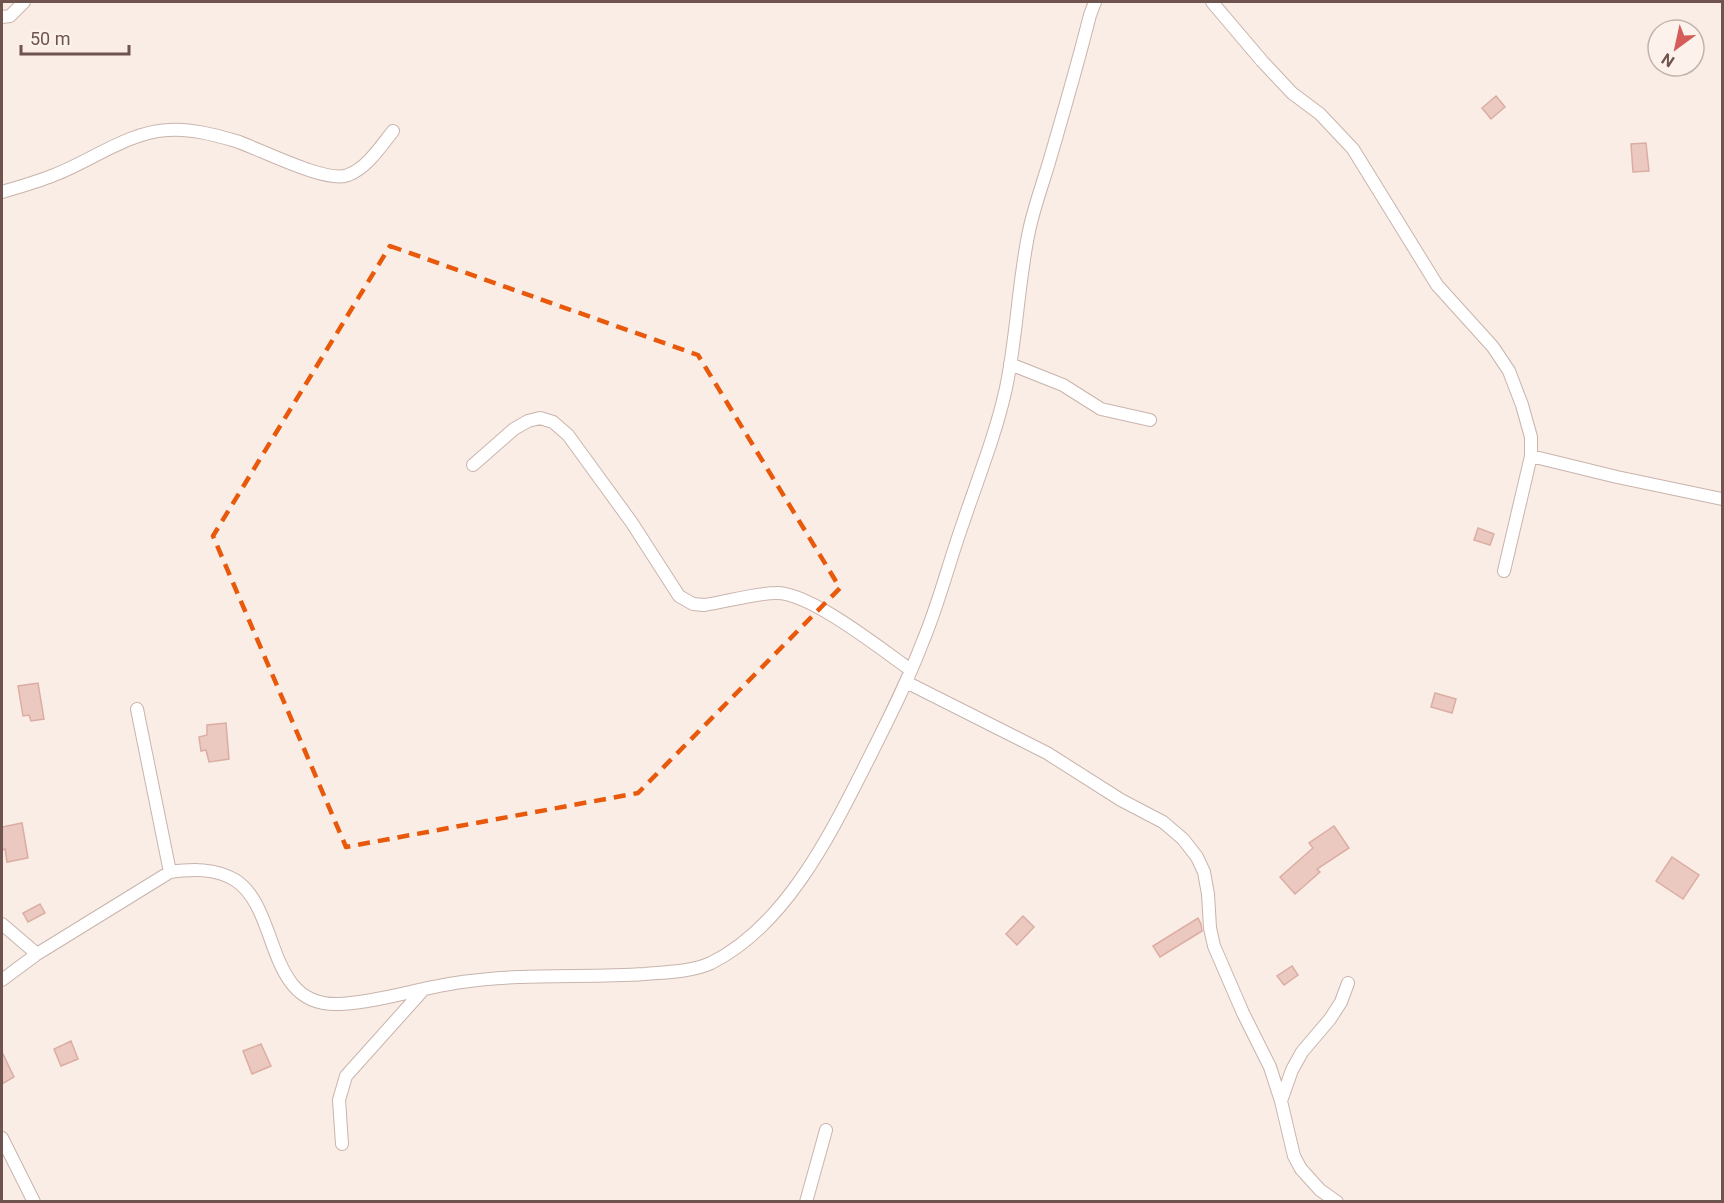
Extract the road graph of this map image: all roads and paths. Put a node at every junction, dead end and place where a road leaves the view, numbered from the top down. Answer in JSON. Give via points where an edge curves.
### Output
{"nodes":[{"id":1,"x":24,"y":2,"type":"edge"},
{"id":2,"x":1095,"y":2,"type":"edge"},
{"id":3,"x":1212,"y":2,"type":"edge"},
{"id":4,"x":2,"y":17,"type":"edge"},
{"id":5,"x":393,"y":131,"type":"dead end"},
{"id":6,"x":2,"y":192,"type":"edge"},
{"id":7,"x":1010,"y":364,"type":"junction"},
{"id":8,"x":1150,"y":420,"type":"dead end"},
{"id":9,"x":1531,"y":456,"type":"junction"},
{"id":10,"x":473,"y":465,"type":"dead end"},
{"id":11,"x":1722,"y":499,"type":"edge"},
{"id":12,"x":1504,"y":571,"type":"dead end"},
{"id":13,"x":911,"y":670,"type":"junction"},
{"id":14,"x":906,"y":682,"type":"junction"},
{"id":15,"x":137,"y":709,"type":"dead end"},
{"id":16,"x":170,"y":872,"type":"junction"},
{"id":17,"x":2,"y":924,"type":"edge"},
{"id":18,"x":37,"y":954,"type":"junction"},
{"id":19,"x":2,"y":980,"type":"edge"},
{"id":20,"x":1348,"y":982,"type":"dead end"},
{"id":21,"x":424,"y":989,"type":"junction"},
{"id":22,"x":1281,"y":1101,"type":"junction"},
{"id":23,"x":826,"y":1130,"type":"dead end"},
{"id":24,"x":2,"y":1138,"type":"edge"},
{"id":25,"x":342,"y":1144,"type":"dead end"},
{"id":26,"x":34,"y":1202,"type":"edge"},
{"id":27,"x":806,"y":1202,"type":"edge"},
{"id":28,"x":1336,"y":1202,"type":"edge"}],
"edges":[{"from":1,"to":4,"type":"street","via":[[10,16]]},
{"from":2,"to":7,"type":"street","via":[[1030,227]]},
{"from":3,"to":9,"type":"street","via":[[1292,93],[1320,114],[1353,149],[1437,285],[1493,347],[1509,371],[1522,405],[1531,437]]},
{"from":5,"to":6,"type":"street","via":[[363,165],[346,176],[326,176],[236,142],[185,130],[166,130],[138,136],[53,176]]},
{"from":7,"to":8,"type":"street","via":[[1064,385],[1101,409]]},
{"from":7,"to":13,"type":"street","via":[[996,426]]},
{"from":9,"to":11,"type":"street"},
{"from":9,"to":12,"type":"street"},
{"from":10,"to":13,"type":"street","via":[[528,421],[540,418],[553,422],[568,435],[679,596],[704,605],[777,593],[797,596],[843,622]]},
{"from":13,"to":14,"type":"street"},
{"from":14,"to":21,"type":"street","via":[[840,815],[805,872],[778,908],[744,941],[709,964],[679,972],[464,981]]},
{"from":14,"to":22,"type":"street","via":[[1047,753],[1163,822],[1183,839],[1204,872],[1214,946],[1270,1067]]},
{"from":15,"to":16,"type":"street"},
{"from":16,"to":18,"type":"street"},
{"from":16,"to":21,"type":"street","via":[[195,869],[226,875],[239,882],[253,898],[285,974],[297,992],[324,1005]]},
{"from":17,"to":18,"type":"street"},
{"from":18,"to":19,"type":"street"},
{"from":20,"to":22,"type":"street","via":[[1341,1002],[1302,1052]]},
{"from":21,"to":25,"type":"street","via":[[346,1076],[339,1100]]},
{"from":22,"to":28,"type":"street","via":[[1294,1156],[1301,1169]]},
{"from":23,"to":27,"type":"street"},
{"from":24,"to":26,"type":"street"}]}
